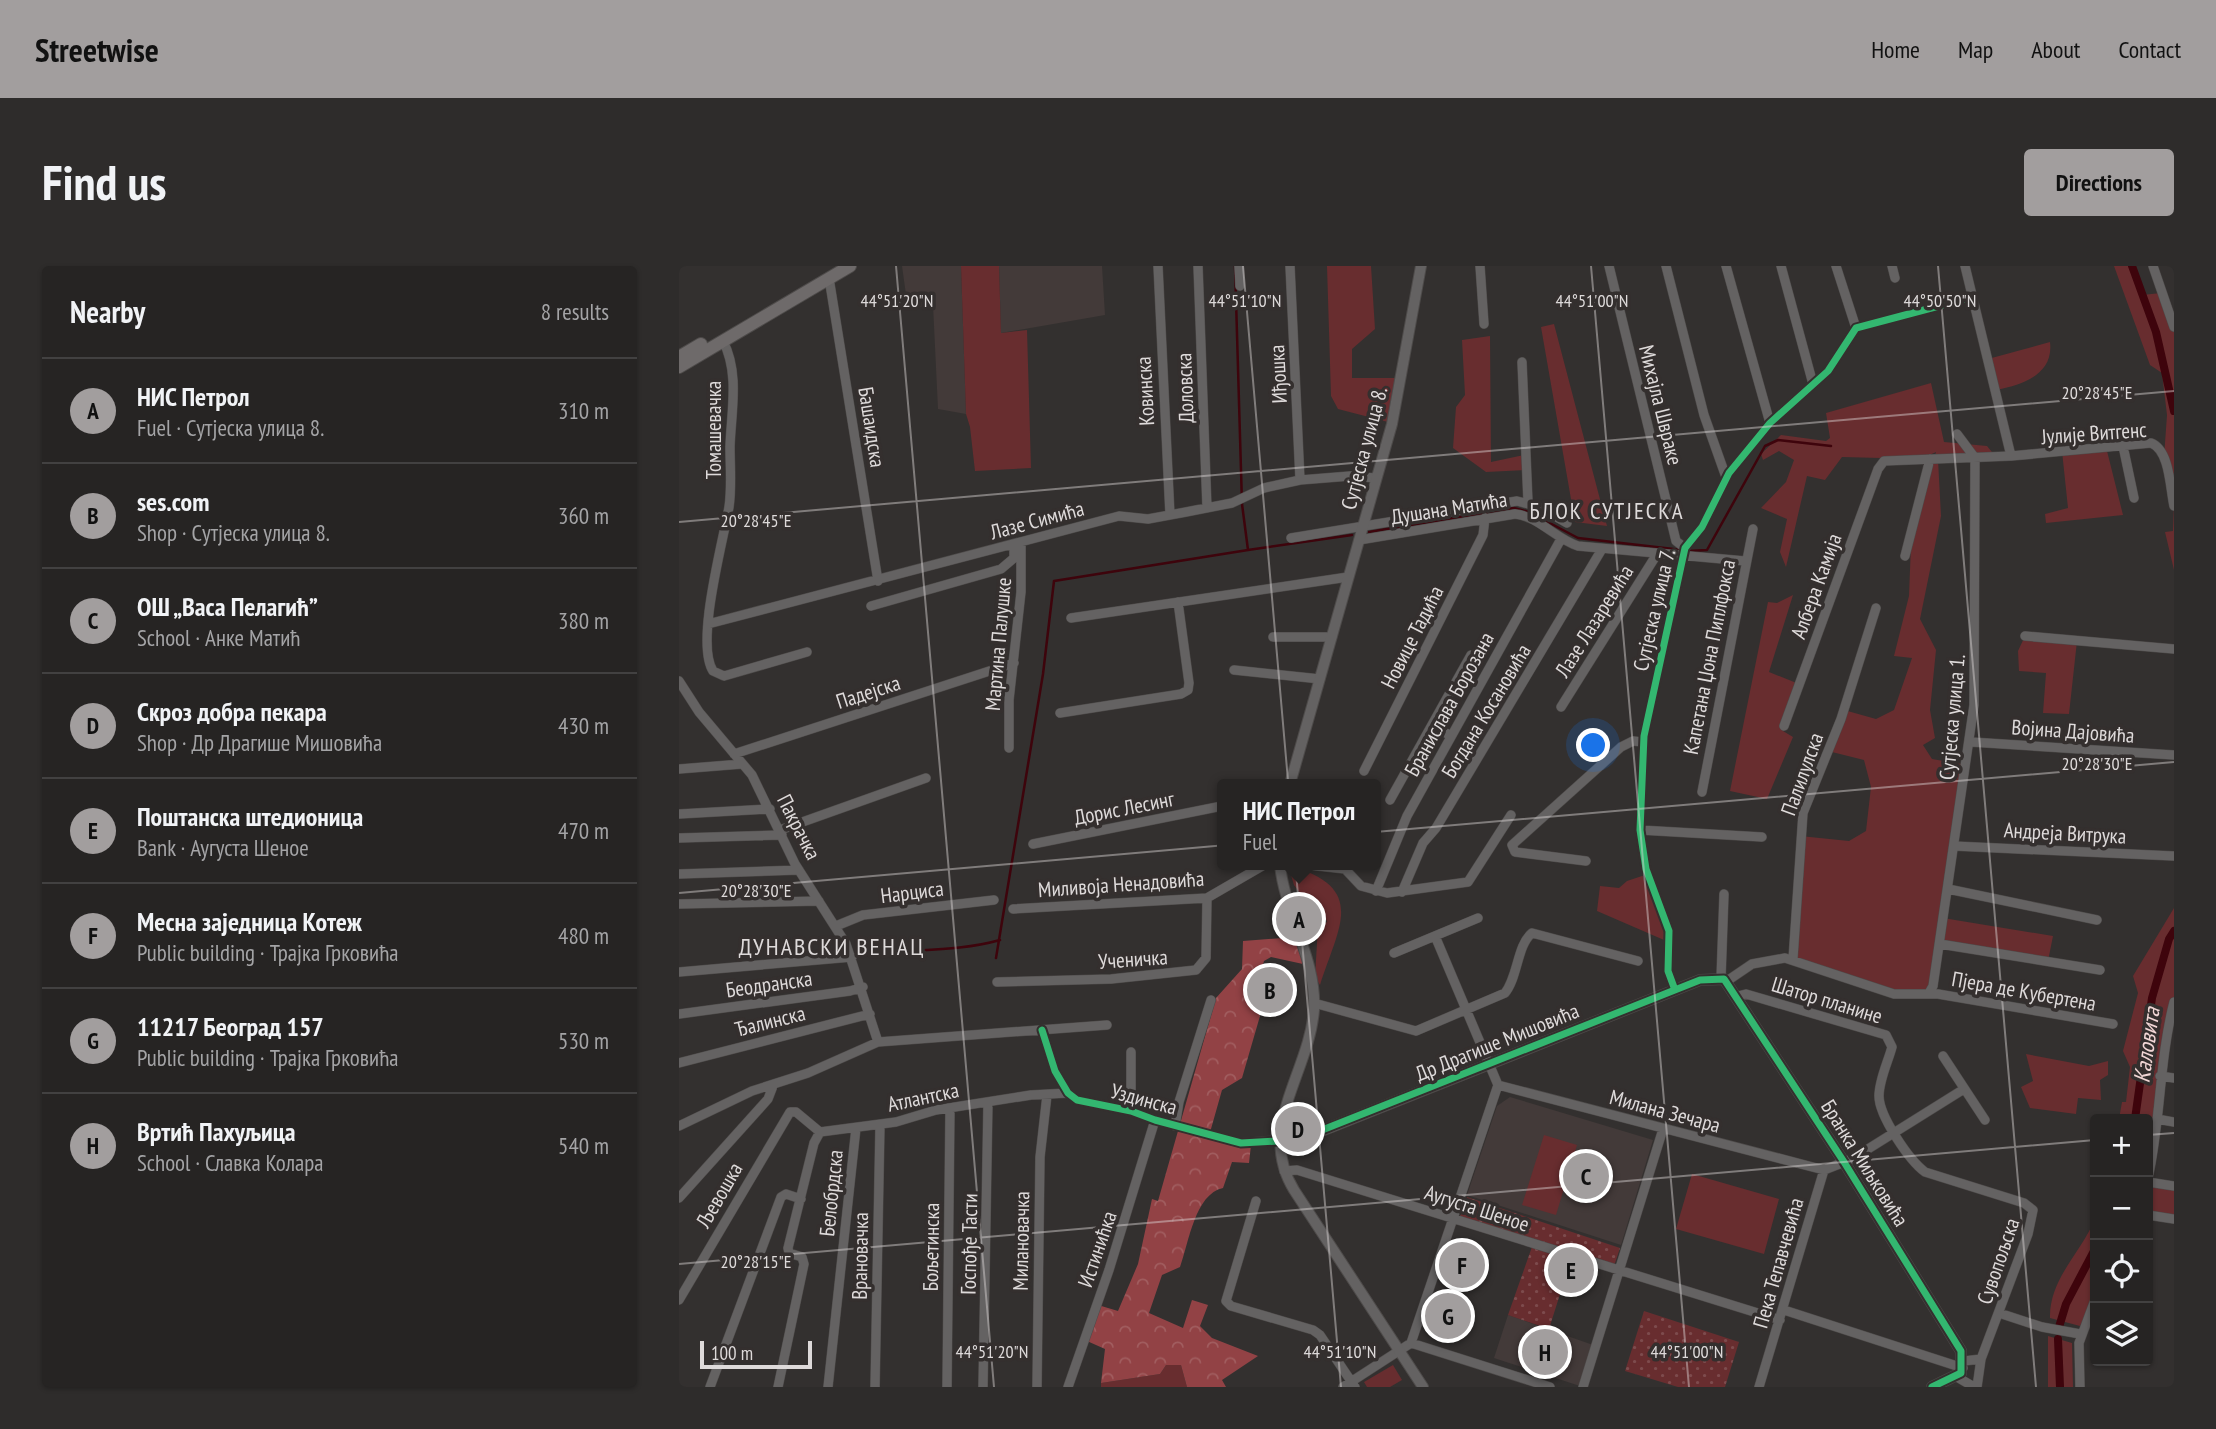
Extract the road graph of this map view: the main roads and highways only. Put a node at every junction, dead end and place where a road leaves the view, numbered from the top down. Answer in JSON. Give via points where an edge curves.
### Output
{"nodes":[{"id":1,"x":851,"y":266,"type":"edge"},
{"id":2,"x":832,"y":272,"type":"edge"},
{"id":3,"x":679,"y":357,"type":"edge"},
{"id":4,"x":679,"y":367,"type":"edge"}],
"edges":[{"from":1,"to":2,"type":"main road"},
{"from":2,"to":3,"type":"main road"},
{"from":2,"to":4,"type":"main road"}]}
